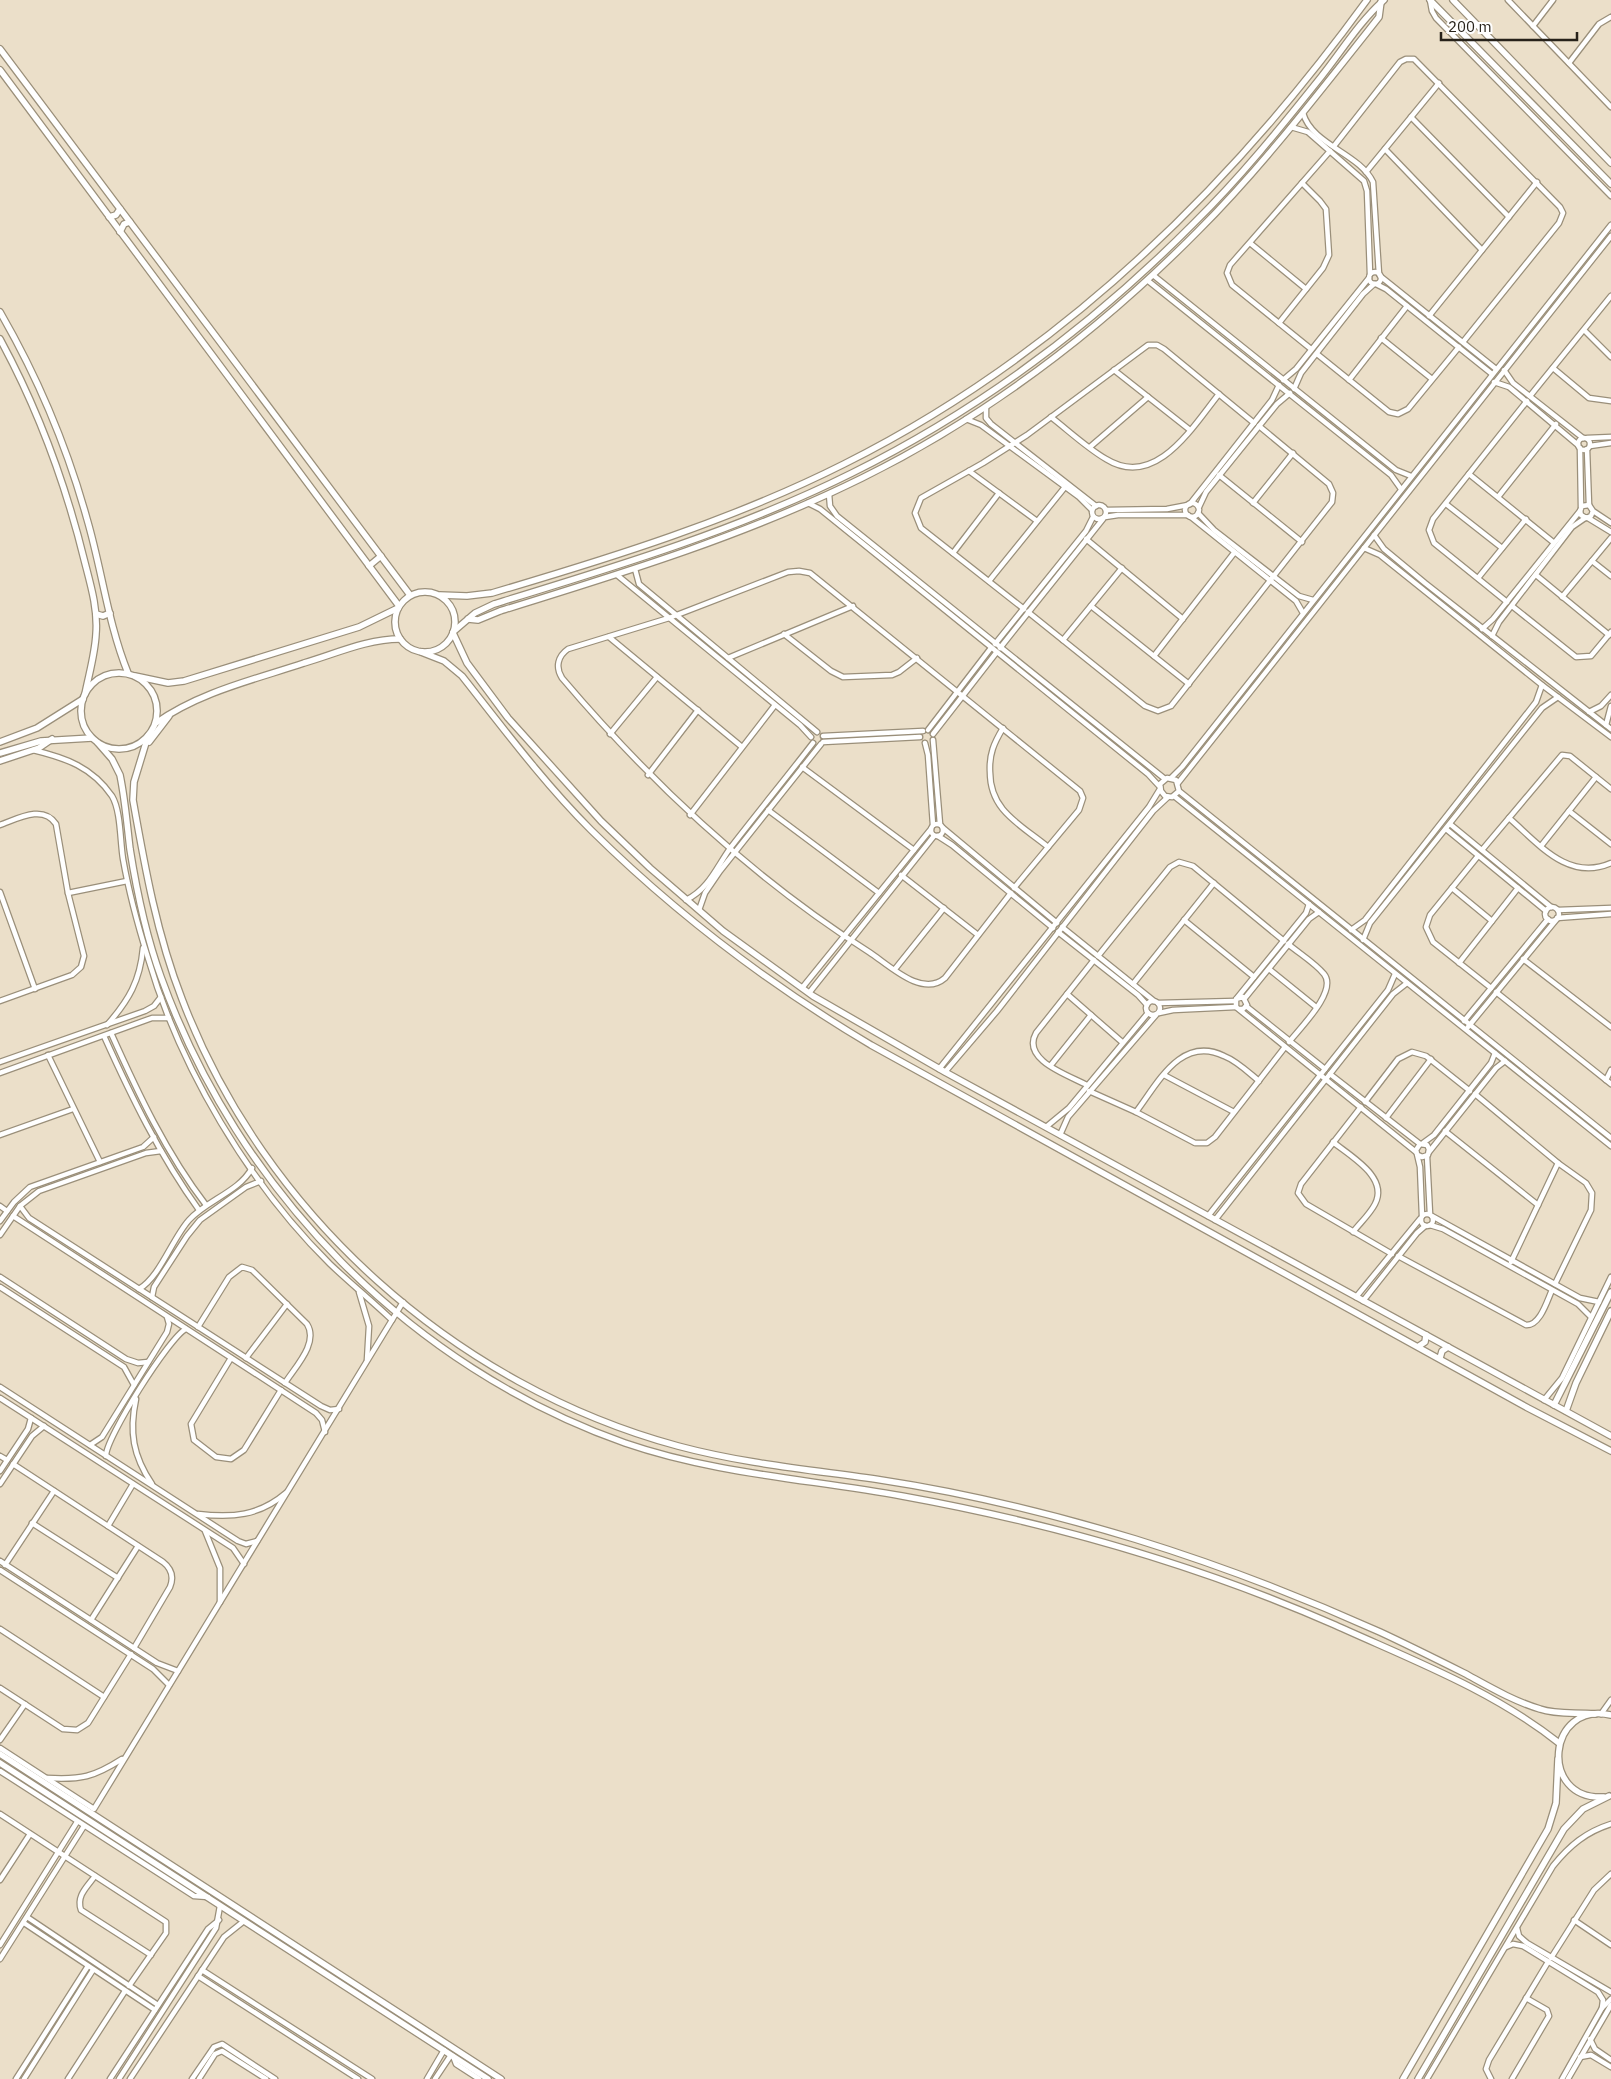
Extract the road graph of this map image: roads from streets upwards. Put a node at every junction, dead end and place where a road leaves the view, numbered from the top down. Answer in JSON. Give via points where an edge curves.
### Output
{"nodes":[{"id":1,"x":1367,"y":0,"type":"edge"},
{"id":2,"x":1430,"y":0,"type":"edge"},
{"id":3,"x":1453,"y":0,"type":"edge"},
{"id":4,"x":1508,"y":0,"type":"edge"},
{"id":5,"x":1553,"y":0,"type":"edge"},
{"id":6,"x":1383,"y":1,"type":"edge"},
{"id":7,"x":1611,"y":17,"type":"edge"},
{"id":8,"x":1533,"y":26,"type":"junction"},
{"id":9,"x":0,"y":49,"type":"edge"},
{"id":10,"x":1568,"y":63,"type":"junction"},
{"id":11,"x":0,"y":70,"type":"edge"},
{"id":12,"x":1439,"y":83,"type":"junction"},
{"id":13,"x":1611,"y":107,"type":"edge"},
{"id":14,"x":1303,"y":112,"type":"junction"},
{"id":15,"x":1411,"y":117,"type":"junction"},
{"id":16,"x":1292,"y":126,"type":"junction"},
{"id":17,"x":1332,"y":149,"type":"junction"},
{"id":18,"x":1385,"y":149,"type":"junction"},
{"id":19,"x":1611,"y":163,"type":"edge"},
{"id":20,"x":1366,"y":172,"type":"junction"},
{"id":21,"x":1537,"y":182,"type":"junction"},
{"id":22,"x":1302,"y":183,"type":"junction"},
{"id":23,"x":1611,"y":184,"type":"edge"},
{"id":24,"x":1611,"y":196,"type":"edge"},
{"id":25,"x":120,"y":208,"type":"junction"},
{"id":26,"x":109,"y":217,"type":"junction"},
{"id":27,"x":1509,"y":217,"type":"junction"},
{"id":28,"x":130,"y":222,"type":"junction"},
{"id":29,"x":1611,"y":224,"type":"edge"},
{"id":30,"x":120,"y":232,"type":"junction"},
{"id":31,"x":1611,"y":236,"type":"edge"},
{"id":32,"x":1250,"y":243,"type":"junction"},
{"id":33,"x":1482,"y":250,"type":"junction"},
{"id":34,"x":1379,"y":275,"type":"junction"},
{"id":35,"x":1153,"y":276,"type":"junction"},
{"id":36,"x":1370,"y":276,"type":"junction"},
{"id":37,"x":1147,"y":280,"type":"junction"},
{"id":38,"x":1375,"y":284,"type":"junction"},
{"id":39,"x":1306,"y":289,"type":"junction"},
{"id":40,"x":1610,"y":301,"type":"edge"},
{"id":41,"x":1086,"y":306,"type":"junction"},
{"id":42,"x":1407,"y":306,"type":"junction"},
{"id":43,"x":0,"y":312,"type":"edge"},
{"id":44,"x":1093,"y":315,"type":"junction"},
{"id":45,"x":1429,"y":316,"type":"junction"},
{"id":46,"x":1538,"y":317,"type":"junction"},
{"id":47,"x":1070,"y":318,"type":"junction"},
{"id":48,"x":1543,"y":321,"type":"junction"},
{"id":49,"x":1279,"y":323,"type":"junction"},
{"id":50,"x":1077,"y":328,"type":"junction"},
{"id":51,"x":1584,"y":330,"type":"junction"},
{"id":52,"x":1381,"y":338,"type":"junction"},
{"id":53,"x":0,"y":339,"type":"edge"},
{"id":54,"x":1463,"y":342,"type":"junction"},
{"id":55,"x":1459,"y":347,"type":"junction"},
{"id":56,"x":1311,"y":349,"type":"junction"},
{"id":57,"x":1317,"y":354,"type":"junction"},
{"id":58,"x":1611,"y":357,"type":"edge"},
{"id":59,"x":1553,"y":368,"type":"junction"},
{"id":60,"x":1496,"y":369,"type":"junction"},
{"id":61,"x":1114,"y":370,"type":"junction"},
{"id":62,"x":1504,"y":370,"type":"junction"},
{"id":63,"x":1492,"y":374,"type":"junction"},
{"id":64,"x":1432,"y":379,"type":"junction"},
{"id":65,"x":1283,"y":380,"type":"junction"},
{"id":66,"x":1348,"y":380,"type":"junction"},
{"id":67,"x":1494,"y":382,"type":"junction"},
{"id":68,"x":1279,"y":385,"type":"junction"},
{"id":69,"x":1294,"y":389,"type":"junction"},
{"id":70,"x":1290,"y":393,"type":"junction"},
{"id":71,"x":1219,"y":394,"type":"junction"},
{"id":72,"x":1148,"y":397,"type":"junction"},
{"id":73,"x":1528,"y":398,"type":"junction"},
{"id":74,"x":1611,"y":401,"type":"edge"},
{"id":75,"x":986,"y":407,"type":"junction"},
{"id":76,"x":1324,"y":413,"type":"junction"},
{"id":77,"x":1052,"y":417,"type":"junction"},
{"id":78,"x":1320,"y":418,"type":"junction"},
{"id":79,"x":966,"y":419,"type":"junction"},
{"id":80,"x":1256,"y":424,"type":"junction"},
{"id":81,"x":1556,"y":424,"type":"junction"},
{"id":82,"x":1190,"y":430,"type":"junction"},
{"id":83,"x":1611,"y":436,"type":"edge"},
{"id":84,"x":1585,"y":438,"type":"junction"},
{"id":85,"x":1015,"y":443,"type":"junction"},
{"id":86,"x":1437,"y":443,"type":"junction"},
{"id":87,"x":1611,"y":443,"type":"edge"},
{"id":88,"x":1010,"y":446,"type":"junction"},
{"id":89,"x":1090,"y":447,"type":"junction"},
{"id":90,"x":1443,"y":447,"type":"junction"},
{"id":91,"x":1579,"y":447,"type":"junction"},
{"id":92,"x":1588,"y":448,"type":"junction"},
{"id":93,"x":1293,"y":454,"type":"junction"},
{"id":94,"x":1382,"y":460,"type":"junction"},
{"id":95,"x":1378,"y":465,"type":"junction"},
{"id":96,"x":969,"y":471,"type":"junction"},
{"id":97,"x":1469,"y":474,"type":"junction"},
{"id":98,"x":1219,"y":475,"type":"junction"},
{"id":99,"x":1411,"y":476,"type":"junction"},
{"id":100,"x":1065,"y":487,"type":"junction"},
{"id":101,"x":1401,"y":489,"type":"junction"},
{"id":102,"x":999,"y":492,"type":"junction"},
{"id":103,"x":829,"y":494,"type":"junction"},
{"id":104,"x":1498,"y":496,"type":"junction"},
{"id":105,"x":808,"y":503,"type":"junction"},
{"id":106,"x":1254,"y":503,"type":"junction"},
{"id":107,"x":1189,"y":504,"type":"junction"},
{"id":108,"x":1446,"y":504,"type":"junction"},
{"id":109,"x":1589,"y":505,"type":"junction"},
{"id":110,"x":1096,"y":506,"type":"junction"},
{"id":111,"x":1199,"y":507,"type":"junction"},
{"id":112,"x":1580,"y":509,"type":"junction"},
{"id":113,"x":1092,"y":510,"type":"junction"},
{"id":114,"x":1106,"y":510,"type":"junction"},
{"id":115,"x":1594,"y":511,"type":"junction"},
{"id":116,"x":1198,"y":513,"type":"junction"},
{"id":117,"x":1190,"y":516,"type":"junction"},
{"id":118,"x":1093,"y":517,"type":"junction"},
{"id":119,"x":1104,"y":518,"type":"junction"},
{"id":120,"x":1586,"y":518,"type":"junction"},
{"id":121,"x":1526,"y":519,"type":"junction"},
{"id":122,"x":1038,"y":521,"type":"junction"},
{"id":123,"x":1611,"y":524,"type":"edge"},
{"id":124,"x":1373,"y":525,"type":"junction"},
{"id":125,"x":1378,"y":529,"type":"junction"},
{"id":126,"x":1611,"y":532,"type":"edge"},
{"id":127,"x":1374,"y":535,"type":"junction"},
{"id":128,"x":1611,"y":538,"type":"edge"},
{"id":129,"x":1086,"y":539,"type":"junction"},
{"id":130,"x":1302,"y":542,"type":"junction"},
{"id":131,"x":1553,"y":542,"type":"junction"},
{"id":132,"x":1364,"y":548,"type":"junction"},
{"id":133,"x":1502,"y":548,"type":"junction"},
{"id":134,"x":954,"y":553,"type":"junction"},
{"id":135,"x":1234,"y":553,"type":"junction"},
{"id":136,"x":381,"y":556,"type":"junction"},
{"id":137,"x":1592,"y":561,"type":"junction"},
{"id":138,"x":626,"y":562,"type":"junction"},
{"id":139,"x":369,"y":566,"type":"junction"},
{"id":140,"x":1122,"y":568,"type":"junction"},
{"id":141,"x":632,"y":570,"type":"junction"},
{"id":142,"x":617,"y":575,"type":"junction"},
{"id":143,"x":1536,"y":575,"type":"junction"},
{"id":144,"x":1611,"y":576,"type":"edge"},
{"id":145,"x":1478,"y":578,"type":"junction"},
{"id":146,"x":1272,"y":579,"type":"junction"},
{"id":147,"x":989,"y":581,"type":"junction"},
{"id":148,"x":1425,"y":583,"type":"junction"},
{"id":149,"x":1421,"y":588,"type":"junction"},
{"id":150,"x":410,"y":595,"type":"junction"},
{"id":151,"x":440,"y":595,"type":"junction"},
{"id":152,"x":1562,"y":597,"type":"junction"},
{"id":153,"x":1313,"y":600,"type":"junction"},
{"id":154,"x":1507,"y":602,"type":"junction"},
{"id":155,"x":946,"y":604,"type":"junction"},
{"id":156,"x":853,"y":606,"type":"junction"},
{"id":157,"x":1091,"y":606,"type":"junction"},
{"id":158,"x":1512,"y":606,"type":"junction"},
{"id":159,"x":398,"y":607,"type":"junction"},
{"id":160,"x":942,"y":609,"type":"junction"},
{"id":161,"x":1026,"y":610,"type":"junction"},
{"id":162,"x":110,"y":613,"type":"junction"},
{"id":163,"x":1303,"y":613,"type":"junction"},
{"id":164,"x":96,"y":614,"type":"junction"},
{"id":165,"x":677,"y":615,"type":"junction"},
{"id":166,"x":669,"y":618,"type":"junction"},
{"id":167,"x":468,"y":619,"type":"junction"},
{"id":168,"x":1183,"y":619,"type":"junction"},
{"id":169,"x":1482,"y":629,"type":"junction"},
{"id":170,"x":453,"y":632,"type":"junction"},
{"id":171,"x":784,"y":634,"type":"junction"},
{"id":172,"x":1610,"y":634,"type":"edge"},
{"id":173,"x":1492,"y":636,"type":"junction"},
{"id":174,"x":609,"y":637,"type":"junction"},
{"id":175,"x":400,"y":639,"type":"junction"},
{"id":176,"x":1064,"y":640,"type":"junction"},
{"id":177,"x":998,"y":646,"type":"junction"},
{"id":178,"x":994,"y":651,"type":"junction"},
{"id":179,"x":421,"y":652,"type":"junction"},
{"id":180,"x":1154,"y":656,"type":"junction"},
{"id":181,"x":728,"y":658,"type":"junction"},
{"id":182,"x":917,"y":658,"type":"junction"},
{"id":183,"x":471,"y":669,"type":"junction"},
{"id":184,"x":128,"y":674,"type":"junction"},
{"id":185,"x":135,"y":676,"type":"junction"},
{"id":186,"x":462,"y":676,"type":"junction"},
{"id":187,"x":657,"y":677,"type":"junction"},
{"id":188,"x":1190,"y":684,"type":"junction"},
{"id":189,"x":1542,"y":685,"type":"junction"},
{"id":190,"x":1245,"y":686,"type":"junction"},
{"id":191,"x":1251,"y":691,"type":"junction"},
{"id":192,"x":957,"y":692,"type":"junction"},
{"id":193,"x":1054,"y":692,"type":"junction"},
{"id":194,"x":1611,"y":695,"type":"edge"},
{"id":195,"x":84,"y":696,"type":"junction"},
{"id":196,"x":963,"y":696,"type":"junction"},
{"id":197,"x":1050,"y":696,"type":"junction"},
{"id":198,"x":1558,"y":697,"type":"junction"},
{"id":199,"x":775,"y":705,"type":"junction"},
{"id":200,"x":1611,"y":706,"type":"edge"},
{"id":201,"x":500,"y":707,"type":"junction"},
{"id":202,"x":174,"y":710,"type":"junction"},
{"id":203,"x":698,"y":710,"type":"junction"},
{"id":204,"x":1589,"y":712,"type":"junction"},
{"id":205,"x":492,"y":714,"type":"junction"},
{"id":206,"x":156,"y":723,"type":"junction"},
{"id":207,"x":1606,"y":725,"type":"junction"},
{"id":208,"x":37,"y":728,"type":"junction"},
{"id":209,"x":1003,"y":728,"type":"junction"},
{"id":210,"x":1611,"y":729,"type":"edge"},
{"id":211,"x":926,"y":730,"type":"junction"},
{"id":212,"x":818,"y":732,"type":"junction"},
{"id":213,"x":883,"y":732,"type":"junction"},
{"id":214,"x":610,"y":734,"type":"junction"},
{"id":215,"x":148,"y":736,"type":"junction"},
{"id":216,"x":823,"y":736,"type":"junction"},
{"id":217,"x":811,"y":737,"type":"junction"},
{"id":218,"x":920,"y":737,"type":"junction"},
{"id":219,"x":933,"y":737,"type":"junction"},
{"id":220,"x":1611,"y":737,"type":"edge"},
{"id":221,"x":92,"y":738,"type":"junction"},
{"id":222,"x":883,"y":738,"type":"junction"},
{"id":223,"x":52,"y":739,"type":"junction"},
{"id":224,"x":41,"y":741,"type":"junction"},
{"id":225,"x":0,"y":742,"type":"edge"},
{"id":226,"x":98,"y":743,"type":"junction"},
{"id":227,"x":813,"y":743,"type":"junction"},
{"id":228,"x":822,"y":743,"type":"junction"},
{"id":229,"x":925,"y":743,"type":"junction"},
{"id":230,"x":742,"y":747,"type":"junction"},
{"id":231,"x":33,"y":750,"type":"junction"},
{"id":232,"x":144,"y":751,"type":"junction"},
{"id":233,"x":0,"y":753,"type":"edge"},
{"id":234,"x":0,"y":761,"type":"edge"},
{"id":235,"x":802,"y":767,"type":"junction"},
{"id":236,"x":1483,"y":770,"type":"junction"},
{"id":237,"x":648,"y":775,"type":"junction"},
{"id":238,"x":1489,"y":775,"type":"junction"},
{"id":239,"x":1596,"y":777,"type":"junction"},
{"id":240,"x":1171,"y":778,"type":"junction"},
{"id":241,"x":1165,"y":779,"type":"junction"},
{"id":242,"x":1178,"y":783,"type":"junction"},
{"id":243,"x":1160,"y":788,"type":"junction"},
{"id":244,"x":1611,"y":789,"type":"edge"},
{"id":245,"x":1178,"y":791,"type":"junction"},
{"id":246,"x":1174,"y":796,"type":"junction"},
{"id":247,"x":1168,"y":797,"type":"junction"},
{"id":248,"x":125,"y":810,"type":"junction"},
{"id":249,"x":768,"y":810,"type":"junction"},
{"id":250,"x":118,"y":811,"type":"junction"},
{"id":251,"x":1569,"y":811,"type":"junction"},
{"id":252,"x":690,"y":815,"type":"junction"},
{"id":253,"x":1509,"y":818,"type":"junction"},
{"id":254,"x":1450,"y":824,"type":"junction"},
{"id":255,"x":0,"y":825,"type":"edge"},
{"id":256,"x":127,"y":826,"type":"junction"},
{"id":257,"x":137,"y":826,"type":"junction"},
{"id":258,"x":942,"y":826,"type":"junction"},
{"id":259,"x":932,"y":827,"type":"junction"},
{"id":260,"x":1446,"y":829,"type":"junction"},
{"id":261,"x":936,"y":836,"type":"junction"},
{"id":262,"x":1611,"y":844,"type":"edge"},
{"id":263,"x":1541,"y":846,"type":"junction"},
{"id":264,"x":1048,"y":847,"type":"junction"},
{"id":265,"x":729,"y":849,"type":"junction"},
{"id":266,"x":914,"y":850,"type":"junction"},
{"id":267,"x":1482,"y":850,"type":"junction"},
{"id":268,"x":1114,"y":852,"type":"junction"},
{"id":269,"x":734,"y":853,"type":"junction"},
{"id":270,"x":1118,"y":855,"type":"junction"},
{"id":271,"x":1478,"y":856,"type":"junction"},
{"id":272,"x":1265,"y":860,"type":"junction"},
{"id":273,"x":1611,"y":863,"type":"edge"},
{"id":274,"x":1261,"y":865,"type":"junction"},
{"id":275,"x":650,"y":868,"type":"junction"},
{"id":276,"x":901,"y":874,"type":"junction"},
{"id":277,"x":1399,"y":877,"type":"junction"},
{"id":278,"x":643,"y":879,"type":"junction"},
{"id":279,"x":127,"y":881,"type":"junction"},
{"id":280,"x":1404,"y":882,"type":"junction"},
{"id":281,"x":1214,"y":883,"type":"junction"},
{"id":282,"x":669,"y":885,"type":"junction"},
{"id":283,"x":1012,"y":887,"type":"junction"},
{"id":284,"x":1452,"y":888,"type":"junction"},
{"id":285,"x":1518,"y":888,"type":"junction"},
{"id":286,"x":0,"y":892,"type":"edge"},
{"id":287,"x":1009,"y":892,"type":"junction"},
{"id":288,"x":68,"y":893,"type":"junction"},
{"id":289,"x":661,"y":894,"type":"junction"},
{"id":290,"x":879,"y":894,"type":"junction"},
{"id":291,"x":686,"y":900,"type":"junction"},
{"id":292,"x":1310,"y":904,"type":"junction"},
{"id":293,"x":1551,"y":907,"type":"junction"},
{"id":294,"x":944,"y":908,"type":"junction"},
{"id":295,"x":1611,"y":908,"type":"edge"},
{"id":296,"x":699,"y":910,"type":"junction"},
{"id":297,"x":1558,"y":910,"type":"junction"},
{"id":298,"x":1546,"y":911,"type":"junction"},
{"id":299,"x":1319,"y":912,"type":"junction"},
{"id":300,"x":1611,"y":914,"type":"edge"},
{"id":301,"x":1548,"y":919,"type":"junction"},
{"id":302,"x":1557,"y":919,"type":"junction"},
{"id":303,"x":1184,"y":920,"type":"junction"},
{"id":304,"x":1492,"y":921,"type":"junction"},
{"id":305,"x":1057,"y":923,"type":"junction"},
{"id":306,"x":1062,"y":927,"type":"junction"},
{"id":307,"x":1053,"y":928,"type":"junction"},
{"id":308,"x":1351,"y":930,"type":"junction"},
{"id":309,"x":1058,"y":932,"type":"junction"},
{"id":310,"x":978,"y":935,"type":"junction"},
{"id":311,"x":845,"y":936,"type":"junction"},
{"id":312,"x":850,"y":940,"type":"junction"},
{"id":313,"x":1284,"y":940,"type":"junction"},
{"id":314,"x":1364,"y":940,"type":"junction"},
{"id":315,"x":144,"y":944,"type":"junction"},
{"id":316,"x":1288,"y":944,"type":"junction"},
{"id":317,"x":1098,"y":956,"type":"junction"},
{"id":318,"x":1523,"y":959,"type":"junction"},
{"id":319,"x":1094,"y":960,"type":"junction"},
{"id":320,"x":1459,"y":963,"type":"junction"},
{"id":321,"x":1396,"y":966,"type":"junction"},
{"id":322,"x":895,"y":969,"type":"junction"},
{"id":323,"x":1269,"y":969,"type":"junction"},
{"id":324,"x":1394,"y":972,"type":"junction"},
{"id":325,"x":1120,"y":977,"type":"junction"},
{"id":326,"x":1254,"y":977,"type":"junction"},
{"id":327,"x":1407,"y":983,"type":"junction"},
{"id":328,"x":1133,"y":984,"type":"junction"},
{"id":329,"x":1007,"y":986,"type":"junction"},
{"id":330,"x":802,"y":988,"type":"junction"},
{"id":331,"x":1491,"y":988,"type":"junction"},
{"id":332,"x":35,"y":989,"type":"junction"},
{"id":333,"x":1012,"y":990,"type":"junction"},
{"id":334,"x":1496,"y":992,"type":"junction"},
{"id":335,"x":809,"y":993,"type":"junction"},
{"id":336,"x":1067,"y":994,"type":"junction"},
{"id":337,"x":161,"y":997,"type":"junction"},
{"id":338,"x":1245,"y":998,"type":"junction"},
{"id":339,"x":1236,"y":999,"type":"junction"},
{"id":340,"x":0,"y":1001,"type":"edge"},
{"id":341,"x":1156,"y":1002,"type":"junction"},
{"id":342,"x":1147,"y":1005,"type":"junction"},
{"id":343,"x":1246,"y":1006,"type":"junction"},
{"id":344,"x":1316,"y":1007,"type":"junction"},
{"id":345,"x":1238,"y":1008,"type":"junction"},
{"id":346,"x":149,"y":1009,"type":"junction"},
{"id":347,"x":1148,"y":1013,"type":"junction"},
{"id":348,"x":1157,"y":1014,"type":"junction"},
{"id":349,"x":1091,"y":1015,"type":"junction"},
{"id":350,"x":152,"y":1018,"type":"junction"},
{"id":351,"x":169,"y":1018,"type":"junction"},
{"id":352,"x":1464,"y":1021,"type":"junction"},
{"id":353,"x":1470,"y":1025,"type":"junction"},
{"id":354,"x":106,"y":1026,"type":"junction"},
{"id":355,"x":1611,"y":1027,"type":"edge"},
{"id":356,"x":1466,"y":1030,"type":"junction"},
{"id":357,"x":111,"y":1033,"type":"junction"},
{"id":358,"x":1354,"y":1033,"type":"junction"},
{"id":359,"x":104,"y":1036,"type":"junction"},
{"id":360,"x":1359,"y":1037,"type":"junction"},
{"id":361,"x":1122,"y":1042,"type":"junction"},
{"id":362,"x":1289,"y":1042,"type":"junction"},
{"id":363,"x":1285,"y":1047,"type":"junction"},
{"id":364,"x":1495,"y":1053,"type":"junction"},
{"id":365,"x":48,"y":1055,"type":"junction"},
{"id":366,"x":1109,"y":1058,"type":"junction"},
{"id":367,"x":1431,"y":1059,"type":"junction"},
{"id":368,"x":1505,"y":1061,"type":"junction"},
{"id":369,"x":0,"y":1062,"type":"edge"},
{"id":370,"x":1114,"y":1062,"type":"junction"},
{"id":371,"x":1051,"y":1065,"type":"junction"},
{"id":372,"x":939,"y":1069,"type":"junction"},
{"id":373,"x":1324,"y":1069,"type":"junction"},
{"id":374,"x":1611,"y":1070,"type":"edge"},
{"id":375,"x":945,"y":1072,"type":"junction"},
{"id":376,"x":0,"y":1073,"type":"edge"},
{"id":377,"x":1330,"y":1074,"type":"junction"},
{"id":378,"x":1164,"y":1075,"type":"junction"},
{"id":379,"x":1320,"y":1075,"type":"junction"},
{"id":380,"x":1326,"y":1079,"type":"junction"},
{"id":381,"x":1606,"y":1080,"type":"junction"},
{"id":382,"x":1259,"y":1081,"type":"junction"},
{"id":383,"x":1611,"y":1084,"type":"edge"},
{"id":384,"x":1087,"y":1085,"type":"junction"},
{"id":385,"x":1470,"y":1090,"type":"junction"},
{"id":386,"x":1089,"y":1091,"type":"junction"},
{"id":387,"x":1475,"y":1094,"type":"junction"},
{"id":388,"x":1365,"y":1102,"type":"junction"},
{"id":389,"x":1361,"y":1107,"type":"junction"},
{"id":390,"x":73,"y":1109,"type":"junction"},
{"id":391,"x":1015,"y":1111,"type":"junction"},
{"id":392,"x":1136,"y":1112,"type":"junction"},
{"id":393,"x":1234,"y":1112,"type":"junction"},
{"id":394,"x":1386,"y":1118,"type":"junction"},
{"id":395,"x":1010,"y":1121,"type":"junction"},
{"id":396,"x":1037,"y":1123,"type":"junction"},
{"id":397,"x":1046,"y":1127,"type":"junction"},
{"id":398,"x":1277,"y":1130,"type":"junction"},
{"id":399,"x":1445,"y":1130,"type":"junction"},
{"id":400,"x":1032,"y":1134,"type":"junction"},
{"id":401,"x":1282,"y":1134,"type":"junction"},
{"id":402,"x":0,"y":1135,"type":"edge"},
{"id":403,"x":1060,"y":1135,"type":"junction"},
{"id":404,"x":154,"y":1137,"type":"junction"},
{"id":405,"x":1611,"y":1138,"type":"edge"},
{"id":406,"x":1333,"y":1142,"type":"junction"},
{"id":407,"x":1422,"y":1144,"type":"junction"},
{"id":408,"x":147,"y":1145,"type":"junction"},
{"id":409,"x":1611,"y":1146,"type":"edge"},
{"id":410,"x":150,"y":1152,"type":"junction"},
{"id":411,"x":161,"y":1152,"type":"junction"},
{"id":412,"x":1428,"y":1153,"type":"junction"},
{"id":413,"x":1417,"y":1154,"type":"junction"},
{"id":414,"x":100,"y":1162,"type":"junction"},
{"id":415,"x":1251,"y":1162,"type":"junction"},
{"id":416,"x":1558,"y":1163,"type":"junction"},
{"id":417,"x":1257,"y":1166,"type":"junction"},
{"id":418,"x":252,"y":1168,"type":"junction"},
{"id":419,"x":245,"y":1178,"type":"junction"},
{"id":420,"x":261,"y":1181,"type":"junction"},
{"id":421,"x":249,"y":1185,"type":"junction"},
{"id":422,"x":206,"y":1205,"type":"junction"},
{"id":423,"x":1538,"y":1205,"type":"junction"},
{"id":424,"x":0,"y":1206,"type":"edge"},
{"id":425,"x":20,"y":1206,"type":"junction"},
{"id":426,"x":199,"y":1210,"type":"junction"},
{"id":427,"x":7,"y":1211,"type":"junction"},
{"id":428,"x":1431,"y":1215,"type":"junction"},
{"id":429,"x":13,"y":1216,"type":"junction"},
{"id":430,"x":1208,"y":1216,"type":"junction"},
{"id":431,"x":1421,"y":1217,"type":"junction"},
{"id":432,"x":1215,"y":1220,"type":"junction"},
{"id":433,"x":0,"y":1221,"type":"edge"},
{"id":434,"x":1428,"y":1225,"type":"junction"},
{"id":435,"x":1353,"y":1232,"type":"junction"},
{"id":436,"x":0,"y":1235,"type":"edge"},
{"id":437,"x":1392,"y":1254,"type":"junction"},
{"id":438,"x":1398,"y":1256,"type":"junction"},
{"id":439,"x":1511,"y":1262,"type":"junction"},
{"id":440,"x":0,"y":1277,"type":"edge"},
{"id":441,"x":1611,"y":1277,"type":"edge"},
{"id":442,"x":1555,"y":1284,"type":"junction"},
{"id":443,"x":0,"y":1287,"type":"edge"},
{"id":444,"x":139,"y":1289,"type":"junction"},
{"id":445,"x":357,"y":1289,"type":"junction"},
{"id":446,"x":1552,"y":1290,"type":"junction"},
{"id":447,"x":1611,"y":1292,"type":"edge"},
{"id":448,"x":31,"y":1297,"type":"junction"},
{"id":449,"x":152,"y":1297,"type":"junction"},
{"id":450,"x":1356,"y":1297,"type":"junction"},
{"id":451,"x":1363,"y":1301,"type":"junction"},
{"id":452,"x":402,"y":1302,"type":"junction"},
{"id":453,"x":1599,"y":1302,"type":"junction"},
{"id":454,"x":26,"y":1304,"type":"junction"},
{"id":455,"x":287,"y":1304,"type":"junction"},
{"id":456,"x":1611,"y":1311,"type":"edge"},
{"id":457,"x":396,"y":1313,"type":"junction"},
{"id":458,"x":167,"y":1317,"type":"junction"},
{"id":459,"x":1591,"y":1318,"type":"junction"},
{"id":460,"x":392,"y":1320,"type":"junction"},
{"id":461,"x":198,"y":1327,"type":"junction"},
{"id":462,"x":433,"y":1327,"type":"junction"},
{"id":463,"x":168,"y":1329,"type":"junction"},
{"id":464,"x":186,"y":1329,"type":"junction"},
{"id":465,"x":176,"y":1335,"type":"junction"},
{"id":466,"x":1426,"y":1335,"type":"junction"},
{"id":467,"x":427,"y":1336,"type":"junction"},
{"id":468,"x":1419,"y":1346,"type":"junction"},
{"id":469,"x":1448,"y":1347,"type":"junction"},
{"id":470,"x":231,"y":1358,"type":"junction"},
{"id":471,"x":246,"y":1358,"type":"junction"},
{"id":472,"x":1440,"y":1358,"type":"junction"},
{"id":473,"x":134,"y":1362,"type":"junction"},
{"id":474,"x":148,"y":1362,"type":"junction"},
{"id":475,"x":366,"y":1364,"type":"junction"},
{"id":476,"x":128,"y":1371,"type":"junction"},
{"id":477,"x":285,"y":1383,"type":"junction"},
{"id":478,"x":134,"y":1385,"type":"junction"},
{"id":479,"x":0,"y":1387,"type":"edge"},
{"id":480,"x":281,"y":1390,"type":"junction"},
{"id":481,"x":137,"y":1396,"type":"junction"},
{"id":482,"x":0,"y":1398,"type":"edge"},
{"id":483,"x":1544,"y":1400,"type":"junction"},
{"id":484,"x":1554,"y":1405,"type":"junction"},
{"id":485,"x":321,"y":1406,"type":"junction"},
{"id":486,"x":339,"y":1409,"type":"junction"},
{"id":487,"x":1566,"y":1412,"type":"junction"},
{"id":488,"x":316,"y":1413,"type":"junction"},
{"id":489,"x":31,"y":1418,"type":"junction"},
{"id":490,"x":44,"y":1426,"type":"junction"},
{"id":491,"x":26,"y":1431,"type":"junction"},
{"id":492,"x":325,"y":1432,"type":"junction"},
{"id":493,"x":32,"y":1436,"type":"junction"},
{"id":494,"x":1611,"y":1436,"type":"edge"},
{"id":495,"x":100,"y":1440,"type":"junction"},
{"id":496,"x":107,"y":1444,"type":"junction"},
{"id":497,"x":90,"y":1446,"type":"junction"},
{"id":498,"x":1611,"y":1451,"type":"edge"},
{"id":499,"x":0,"y":1456,"type":"edge"},
{"id":500,"x":106,"y":1456,"type":"junction"},
{"id":501,"x":7,"y":1460,"type":"junction"},
{"id":502,"x":13,"y":1464,"type":"junction"},
{"id":503,"x":0,"y":1471,"type":"edge"},
{"id":504,"x":0,"y":1484,"type":"edge"},
{"id":505,"x":133,"y":1484,"type":"junction"},
{"id":506,"x":154,"y":1487,"type":"junction"},
{"id":507,"x":289,"y":1490,"type":"junction"},
{"id":508,"x":54,"y":1491,"type":"junction"},
{"id":509,"x":196,"y":1514,"type":"junction"},
{"id":510,"x":32,"y":1523,"type":"junction"},
{"id":511,"x":108,"y":1526,"type":"junction"},
{"id":512,"x":204,"y":1530,"type":"junction"},
{"id":513,"x":258,"y":1541,"type":"junction"},
{"id":514,"x":240,"y":1542,"type":"junction"},
{"id":515,"x":138,"y":1546,"type":"junction"},
{"id":516,"x":234,"y":1549,"type":"junction"},
{"id":517,"x":0,"y":1561,"type":"edge"},
{"id":518,"x":244,"y":1564,"type":"junction"},
{"id":519,"x":5,"y":1565,"type":"junction"},
{"id":520,"x":0,"y":1571,"type":"edge"},
{"id":521,"x":118,"y":1578,"type":"junction"},
{"id":522,"x":220,"y":1603,"type":"junction"},
{"id":523,"x":91,"y":1620,"type":"junction"},
{"id":524,"x":0,"y":1629,"type":"edge"},
{"id":525,"x":134,"y":1648,"type":"junction"},
{"id":526,"x":131,"y":1654,"type":"junction"},
{"id":527,"x":178,"y":1670,"type":"junction"},
{"id":528,"x":169,"y":1685,"type":"junction"},
{"id":529,"x":0,"y":1688,"type":"edge"},
{"id":530,"x":104,"y":1697,"type":"junction"},
{"id":531,"x":1611,"y":1700,"type":"edge"},
{"id":532,"x":25,"y":1704,"type":"junction"},
{"id":533,"x":1598,"y":1714,"type":"junction"},
{"id":534,"x":1611,"y":1715,"type":"edge"},
{"id":535,"x":0,"y":1740,"type":"edge"},
{"id":536,"x":1560,"y":1743,"type":"junction"},
{"id":537,"x":0,"y":1748,"type":"edge"},
{"id":538,"x":0,"y":1754,"type":"edge"},
{"id":539,"x":124,"y":1759,"type":"junction"},
{"id":540,"x":1558,"y":1759,"type":"junction"},
{"id":541,"x":0,"y":1763,"type":"edge"},
{"id":542,"x":0,"y":1771,"type":"edge"},
{"id":543,"x":46,"y":1778,"type":"junction"},
{"id":544,"x":1610,"y":1796,"type":"edge"},
{"id":545,"x":92,"y":1811,"type":"junction"},
{"id":546,"x":0,"y":1814,"type":"edge"},
{"id":547,"x":87,"y":1819,"type":"junction"},
{"id":548,"x":77,"y":1822,"type":"junction"},
{"id":549,"x":1611,"y":1824,"type":"edge"},
{"id":550,"x":84,"y":1826,"type":"junction"},
{"id":551,"x":30,"y":1834,"type":"junction"},
{"id":552,"x":58,"y":1852,"type":"junction"},
{"id":553,"x":65,"y":1857,"type":"junction"},
{"id":554,"x":1611,"y":1874,"type":"edge"},
{"id":555,"x":95,"y":1876,"type":"junction"},
{"id":556,"x":0,"y":1880,"type":"edge"},
{"id":557,"x":208,"y":1897,"type":"junction"},
{"id":558,"x":220,"y":1906,"type":"junction"},
{"id":559,"x":27,"y":1918,"type":"junction"},
{"id":560,"x":219,"y":1920,"type":"junction"},
{"id":561,"x":1574,"y":1920,"type":"junction"},
{"id":562,"x":244,"y":1921,"type":"junction"},
{"id":563,"x":24,"y":1923,"type":"junction"},
{"id":564,"x":1517,"y":1927,"type":"junction"},
{"id":565,"x":209,"y":1940,"type":"junction"},
{"id":566,"x":0,"y":1945,"type":"edge"},
{"id":567,"x":1611,"y":1945,"type":"edge"},
{"id":568,"x":218,"y":1946,"type":"junction"},
{"id":569,"x":1504,"y":1948,"type":"junction"},
{"id":570,"x":151,"y":1955,"type":"junction"},
{"id":571,"x":0,"y":1959,"type":"edge"},
{"id":572,"x":1550,"y":1960,"type":"junction"},
{"id":573,"x":88,"y":1966,"type":"junction"},
{"id":574,"x":93,"y":1970,"type":"junction"},
{"id":575,"x":202,"y":1970,"type":"junction"},
{"id":576,"x":198,"y":1976,"type":"junction"},
{"id":577,"x":130,"y":1986,"type":"junction"},
{"id":578,"x":125,"y":1991,"type":"junction"},
{"id":579,"x":1611,"y":1992,"type":"edge"},
{"id":580,"x":1526,"y":1998,"type":"junction"},
{"id":581,"x":1611,"y":1999,"type":"edge"},
{"id":582,"x":158,"y":2005,"type":"junction"},
{"id":583,"x":1611,"y":2005,"type":"edge"},
{"id":584,"x":1602,"y":2008,"type":"junction"},
{"id":585,"x":155,"y":2010,"type":"junction"},
{"id":586,"x":1590,"y":2039,"type":"junction"},
{"id":587,"x":444,"y":2050,"type":"junction"},
{"id":588,"x":452,"y":2056,"type":"junction"},
{"id":589,"x":1580,"y":2057,"type":"junction"},
{"id":590,"x":1611,"y":2060,"type":"edge"},
{"id":591,"x":1611,"y":2067,"type":"edge"},
{"id":592,"x":16,"y":2079,"type":"edge"},
{"id":593,"x":24,"y":2079,"type":"edge"},
{"id":594,"x":68,"y":2079,"type":"edge"},
{"id":595,"x":110,"y":2079,"type":"edge"},
{"id":596,"x":119,"y":2079,"type":"edge"},
{"id":597,"x":130,"y":2079,"type":"edge"},
{"id":598,"x":192,"y":2079,"type":"edge"},
{"id":599,"x":198,"y":2079,"type":"edge"},
{"id":600,"x":266,"y":2079,"type":"edge"},
{"id":601,"x":275,"y":2079,"type":"edge"},
{"id":602,"x":358,"y":2079,"type":"edge"},
{"id":603,"x":372,"y":2079,"type":"edge"},
{"id":604,"x":427,"y":2079,"type":"edge"},
{"id":605,"x":435,"y":2079,"type":"edge"},
{"id":606,"x":479,"y":2079,"type":"edge"},
{"id":607,"x":488,"y":2079,"type":"edge"},
{"id":608,"x":501,"y":2079,"type":"edge"},
{"id":609,"x":1403,"y":2079,"type":"edge"},
{"id":610,"x":1418,"y":2079,"type":"edge"},
{"id":611,"x":1427,"y":2079,"type":"edge"},
{"id":612,"x":1490,"y":2079,"type":"edge"},
{"id":613,"x":1512,"y":2079,"type":"edge"},
{"id":614,"x":1562,"y":2079,"type":"edge"},
{"id":615,"x":1568,"y":2079,"type":"edge"}],
"edges":[{"from":1,"to":41,"type":"street","via":[[1226,173],[1136,263]]},
{"from":2,"to":23,"type":"street"},
{"from":2,"to":24,"type":"street","via":[[1436,18]]},
{"from":3,"to":19,"type":"street"},
{"from":4,"to":8,"type":"street"},
{"from":5,"to":8,"type":"street"},
{"from":6,"to":14,"type":"street","via":[[1378,19]]},
{"from":6,"to":44,"type":"street","via":[[1235,180],[1144,272]]},
{"from":7,"to":10,"type":"street","via":[[1599,24]]},
{"from":8,"to":10,"type":"street"},
{"from":9,"to":25,"type":"street"},
{"from":10,"to":13,"type":"street"},
{"from":11,"to":26,"type":"street"},
{"from":12,"to":15,"type":"street"},
{"from":12,"to":17,"type":"street","via":[[1417,61],[1410,58],[1402,60]]},
{"from":12,"to":21,"type":"street"},
{"from":14,"to":16,"type":"street"},
{"from":14,"to":17,"type":"street","via":[[1311,128]]},
{"from":15,"to":18,"type":"street"},
{"from":15,"to":27,"type":"street"},
{"from":16,"to":17,"type":"street","via":[[1308,132]]},
{"from":16,"to":35,"type":"street","via":[[1220,208]]},
{"from":17,"to":20,"type":"street"},
{"from":17,"to":22,"type":"street"},
{"from":17,"to":36,"type":"street","via":[[1366,184]]},
{"from":18,"to":20,"type":"street"},
{"from":18,"to":33,"type":"street"},
{"from":20,"to":34,"type":"street","via":[[1374,186]]},
{"from":21,"to":27,"type":"street"},
{"from":21,"to":54,"type":"street","via":[[1560,206],[1561,220]]},
{"from":22,"to":32,"type":"street"},
{"from":22,"to":39,"type":"street","via":[[1326,210],[1329,255]]},
{"from":25,"to":26,"type":"street","via":[[116,215]]},
{"from":25,"to":28,"type":"street"},
{"from":26,"to":30,"type":"street"},
{"from":27,"to":33,"type":"street"},
{"from":28,"to":30,"type":"street","via":[[124,224]]},
{"from":28,"to":136,"type":"street"},
{"from":29,"to":46,"type":"street"},
{"from":30,"to":139,"type":"street"},
{"from":31,"to":48,"type":"street"},
{"from":32,"to":39,"type":"street"},
{"from":32,"to":49,"type":"street","via":[[1230,265],[1228,278],[1232,285]]},
{"from":33,"to":45,"type":"street"},
{"from":34,"to":36,"type":"street","via":[[1374,272]]},
{"from":34,"to":38,"type":"street","via":[[1380,280]]},
{"from":34,"to":45,"type":"street"},
{"from":35,"to":37,"type":"street"},
{"from":35,"to":65,"type":"street"},
{"from":36,"to":38,"type":"street"},
{"from":36,"to":56,"type":"street"},
{"from":37,"to":68,"type":"street"},
{"from":37,"to":75,"type":"street","via":[[1072,344]]},
{"from":38,"to":42,"type":"street"},
{"from":38,"to":57,"type":"street"},
{"from":39,"to":49,"type":"street"},
{"from":40,"to":51,"type":"street"},
{"from":41,"to":44,"type":"street","via":[[1087,312]]},
{"from":41,"to":47,"type":"street"},
{"from":42,"to":52,"type":"street"},
{"from":42,"to":55,"type":"street"},
{"from":43,"to":162,"type":"street","via":[[40,391],[74,476]]},
{"from":44,"to":50,"type":"street"},
{"from":45,"to":54,"type":"street"},
{"from":46,"to":48,"type":"street"},
{"from":46,"to":60,"type":"street"},
{"from":47,"to":50,"type":"street","via":[[1076,321]]},
{"from":47,"to":151,"type":"street","via":[[1022,356],[937,412],[850,461],[778,494],[700,526],[500,590],[476,595]]},
{"from":48,"to":62,"type":"street"},
{"from":49,"to":56,"type":"street"},
{"from":50,"to":138,"type":"street","via":[[971,405],[862,468],[733,526]]},
{"from":51,"to":58,"type":"street"},
{"from":51,"to":59,"type":"street"},
{"from":52,"to":64,"type":"street"},
{"from":52,"to":66,"type":"street"},
{"from":53,"to":164,"type":"street","via":[[38,419],[64,487]]},
{"from":54,"to":60,"type":"street"},
{"from":55,"to":63,"type":"street"},
{"from":55,"to":64,"type":"street"},
{"from":56,"to":65,"type":"street"},
{"from":57,"to":66,"type":"street"},
{"from":57,"to":69,"type":"street"},
{"from":59,"to":73,"type":"street"},
{"from":59,"to":74,"type":"street","via":[[1589,398]]},
{"from":60,"to":63,"type":"street"},
{"from":61,"to":71,"type":"street","via":[[1144,346],[1157,345]]},
{"from":61,"to":72,"type":"street"},
{"from":61,"to":77,"type":"street"},
{"from":62,"to":67,"type":"street"},
{"from":62,"to":73,"type":"street"},
{"from":63,"to":86,"type":"street"},
{"from":64,"to":66,"type":"street","via":[[1408,409],[1398,414],[1389,412]]},
{"from":65,"to":69,"type":"street"},
{"from":67,"to":73,"type":"street","via":[[1507,385]]},
{"from":67,"to":90,"type":"street"},
{"from":68,"to":70,"type":"street"},
{"from":68,"to":80,"type":"street"},
{"from":69,"to":76,"type":"street"},
{"from":70,"to":78,"type":"street"},
{"from":70,"to":80,"type":"street"},
{"from":71,"to":80,"type":"street"},
{"from":71,"to":82,"type":"street"},
{"from":72,"to":82,"type":"street"},
{"from":72,"to":89,"type":"street"},
{"from":73,"to":81,"type":"street"},
{"from":73,"to":84,"type":"street"},
{"from":73,"to":97,"type":"street"},
{"from":75,"to":79,"type":"street"},
{"from":75,"to":85,"type":"street","via":[[988,421]]},
{"from":76,"to":78,"type":"street"},
{"from":76,"to":94,"type":"street"},
{"from":77,"to":85,"type":"street"},
{"from":77,"to":89,"type":"street"},
{"from":78,"to":95,"type":"street"},
{"from":79,"to":88,"type":"street","via":[[981,425]]},
{"from":79,"to":103,"type":"street"},
{"from":80,"to":93,"type":"street"},
{"from":80,"to":98,"type":"street"},
{"from":80,"to":107,"type":"street"},
{"from":81,"to":91,"type":"street"},
{"from":81,"to":104,"type":"street"},
{"from":82,"to":89,"type":"street","via":[[1166,456],[1141,466],[1115,463]]},
{"from":83,"to":84,"type":"street"},
{"from":84,"to":91,"type":"street","via":[[1580,439]]},
{"from":84,"to":92,"type":"street"},
{"from":85,"to":88,"type":"street"},
{"from":85,"to":110,"type":"street"},
{"from":86,"to":90,"type":"street"},
{"from":86,"to":99,"type":"street"},
{"from":87,"to":92,"type":"street"},
{"from":88,"to":96,"type":"street"},
{"from":88,"to":100,"type":"street"},
{"from":90,"to":125,"type":"street"},
{"from":91,"to":92,"type":"street"},
{"from":91,"to":112,"type":"street"},
{"from":92,"to":109,"type":"street"},
{"from":93,"to":106,"type":"street"},
{"from":93,"to":130,"type":"street","via":[[1329,484],[1333,493],[1330,506]]},
{"from":94,"to":95,"type":"street"},
{"from":94,"to":99,"type":"street","via":[[1398,472]]},
{"from":95,"to":101,"type":"street","via":[[1394,478]]},
{"from":96,"to":102,"type":"street"},
{"from":96,"to":134,"type":"street","via":[[921,498],[916,507],[916,518],[922,528]]},
{"from":97,"to":104,"type":"street"},
{"from":97,"to":108,"type":"street"},
{"from":98,"to":106,"type":"street"},
{"from":98,"to":111,"type":"street"},
{"from":99,"to":101,"type":"street"},
{"from":100,"to":113,"type":"street"},
{"from":100,"to":122,"type":"street"},
{"from":101,"to":124,"type":"street"},
{"from":102,"to":122,"type":"street"},
{"from":102,"to":134,"type":"street"},
{"from":103,"to":105,"type":"street"},
{"from":103,"to":155,"type":"street","via":[[830,506],[837,516]]},
{"from":104,"to":121,"type":"street"},
{"from":105,"to":141,"type":"street"},
{"from":105,"to":160,"type":"street"},
{"from":106,"to":130,"type":"street"},
{"from":107,"to":111,"type":"street"},
{"from":107,"to":114,"type":"street","via":[[1168,509]]},
{"from":107,"to":117,"type":"street","via":[[1186,511]]},
{"from":108,"to":133,"type":"street"},
{"from":108,"to":145,"type":"street","via":[[1431,522],[1432,539]]},
{"from":109,"to":112,"type":"street"},
{"from":109,"to":115,"type":"street"},
{"from":110,"to":113,"type":"street"},
{"from":110,"to":114,"type":"street","via":[[1101,505]]},
{"from":111,"to":116,"type":"street"},
{"from":112,"to":120,"type":"street"},
{"from":112,"to":131,"type":"street"},
{"from":113,"to":118,"type":"street"},
{"from":114,"to":119,"type":"street"},
{"from":115,"to":120,"type":"street"},
{"from":115,"to":123,"type":"street"},
{"from":116,"to":117,"type":"street"},
{"from":116,"to":146,"type":"street"},
{"from":117,"to":119,"type":"street","via":[[1123,514]]},
{"from":117,"to":135,"type":"street"},
{"from":118,"to":119,"type":"street"},
{"from":118,"to":161,"type":"street","via":[[1086,531]]},
{"from":119,"to":129,"type":"street"},
{"from":120,"to":126,"type":"street"},
{"from":120,"to":143,"type":"street","via":[[1572,527]]},
{"from":121,"to":131,"type":"street"},
{"from":121,"to":133,"type":"street"},
{"from":122,"to":147,"type":"street"},
{"from":124,"to":125,"type":"street"},
{"from":124,"to":153,"type":"street"},
{"from":125,"to":127,"type":"street"},
{"from":127,"to":132,"type":"street"},
{"from":127,"to":148,"type":"street","via":[[1381,546]]},
{"from":128,"to":137,"type":"street"},
{"from":129,"to":140,"type":"street"},
{"from":129,"to":161,"type":"street"},
{"from":130,"to":146,"type":"street"},
{"from":131,"to":154,"type":"street"},
{"from":132,"to":149,"type":"street","via":[[1380,555]]},
{"from":132,"to":191,"type":"street"},
{"from":133,"to":145,"type":"street"},
{"from":134,"to":147,"type":"street"},
{"from":135,"to":146,"type":"street"},
{"from":135,"to":168,"type":"street"},
{"from":136,"to":139,"type":"street"},
{"from":136,"to":150,"type":"street"},
{"from":137,"to":144,"type":"street"},
{"from":137,"to":152,"type":"street"},
{"from":138,"to":141,"type":"street"},
{"from":138,"to":167,"type":"street","via":[[494,604]]},
{"from":139,"to":159,"type":"street"},
{"from":140,"to":157,"type":"street"},
{"from":140,"to":168,"type":"street"},
{"from":141,"to":142,"type":"street"},
{"from":141,"to":165,"type":"street","via":[[639,584]]},
{"from":142,"to":166,"type":"street"},
{"from":142,"to":167,"type":"street","via":[[482,619]]},
{"from":143,"to":152,"type":"street"},
{"from":143,"to":158,"type":"street"},
{"from":145,"to":154,"type":"street"},
{"from":146,"to":153,"type":"street","via":[[1302,598]]},
{"from":146,"to":163,"type":"street","via":[[1296,601]]},
{"from":146,"to":188,"type":"street"},
{"from":147,"to":161,"type":"street"},
{"from":148,"to":149,"type":"street"},
{"from":148,"to":169,"type":"street"},
{"from":149,"to":189,"type":"street"},
{"from":150,"to":151,"type":"street","via":[[425,591]]},
{"from":150,"to":159,"type":"street"},
{"from":151,"to":170,"type":"street","via":[[454,614]]},
{"from":152,"to":172,"type":"street"},
{"from":153,"to":163,"type":"street"},
{"from":154,"to":169,"type":"street"},
{"from":155,"to":160,"type":"street"},
{"from":155,"to":177,"type":"street"},
{"from":156,"to":165,"type":"street","via":[[816,577],[804,571],[794,571]]},
{"from":156,"to":171,"type":"street"},
{"from":156,"to":182,"type":"street"},
{"from":157,"to":176,"type":"street"},
{"from":157,"to":180,"type":"street"},
{"from":158,"to":172,"type":"street","via":[[1576,658],[1591,656]]},
{"from":158,"to":173,"type":"street"},
{"from":159,"to":175,"type":"street","via":[[395,624]]},
{"from":159,"to":185,"type":"street","via":[[358,627],[184,681],[168,683]]},
{"from":160,"to":178,"type":"street"},
{"from":161,"to":176,"type":"street"},
{"from":161,"to":177,"type":"street"},
{"from":162,"to":164,"type":"street"},
{"from":162,"to":184,"type":"street"},
{"from":163,"to":190,"type":"street"},
{"from":164,"to":195,"type":"street","via":[[96,634]]},
{"from":165,"to":166,"type":"street"},
{"from":165,"to":181,"type":"street"},
{"from":166,"to":174,"type":"street"},
{"from":166,"to":199,"type":"street"},
{"from":167,"to":170,"type":"street"},
{"from":168,"to":180,"type":"street"},
{"from":169,"to":173,"type":"street"},
{"from":170,"to":179,"type":"street","via":[[442,646]]},
{"from":170,"to":183,"type":"street"},
{"from":171,"to":181,"type":"street"},
{"from":171,"to":182,"type":"street","via":[[843,677],[892,675]]},
{"from":173,"to":204,"type":"street"},
{"from":174,"to":187,"type":"street"},
{"from":174,"to":214,"type":"street","via":[[568,649],[558,664],[562,678]]},
{"from":175,"to":179,"type":"street"},
{"from":175,"to":202,"type":"street","via":[[376,641],[225,688]]},
{"from":176,"to":188,"type":"street","via":[[1154,710],[1172,706]]},
{"from":177,"to":178,"type":"street"},
{"from":177,"to":193,"type":"street"},
{"from":178,"to":192,"type":"street"},
{"from":178,"to":196,"type":"street"},
{"from":178,"to":197,"type":"street"},
{"from":179,"to":186,"type":"street","via":[[444,661]]},
{"from":180,"to":188,"type":"street"},
{"from":181,"to":212,"type":"street"},
{"from":182,"to":192,"type":"street"},
{"from":183,"to":186,"type":"street"},
{"from":183,"to":201,"type":"street"},
{"from":184,"to":185,"type":"street"},
{"from":184,"to":195,"type":"street","via":[[114,673],[100,678]]},
{"from":185,"to":206,"type":"street","via":[[147,684],[154,695],[158,709]]},
{"from":186,"to":205,"type":"street"},
{"from":187,"to":203,"type":"street"},
{"from":187,"to":214,"type":"street"},
{"from":189,"to":198,"type":"street"},
{"from":189,"to":236,"type":"street","via":[[1536,702]]},
{"from":190,"to":191,"type":"street"},
{"from":190,"to":240,"type":"street"},
{"from":191,"to":242,"type":"street"},
{"from":192,"to":196,"type":"street"},
{"from":192,"to":211,"type":"street"},
{"from":193,"to":197,"type":"street"},
{"from":193,"to":241,"type":"street"},
{"from":194,"to":204,"type":"street"},
{"from":195,"to":208,"type":"street"},
{"from":195,"to":221,"type":"street","via":[[82,720]]},
{"from":196,"to":209,"type":"street"},
{"from":196,"to":219,"type":"street"},
{"from":197,"to":243,"type":"street","via":[[1148,774]]},
{"from":198,"to":220,"type":"street"},
{"from":198,"to":238,"type":"street","via":[[1545,705]]},
{"from":199,"to":217,"type":"street"},
{"from":199,"to":230,"type":"street"},
{"from":200,"to":207,"type":"street"},
{"from":201,"to":205,"type":"street"},
{"from":201,"to":275,"type":"street","via":[[578,797]]},
{"from":202,"to":206,"type":"street"},
{"from":202,"to":232,"type":"street"},
{"from":203,"to":230,"type":"street"},
{"from":203,"to":237,"type":"street"},
{"from":204,"to":207,"type":"street"},
{"from":205,"to":278,"type":"street","via":[[590,829]]},
{"from":206,"to":215,"type":"street"},
{"from":207,"to":210,"type":"street"},
{"from":208,"to":224,"type":"street"},
{"from":208,"to":225,"type":"street"},
{"from":209,"to":264,"type":"street","via":[[990,756],[993,797],[1001,808]]},
{"from":209,"to":264,"type":"street","via":[[1082,794],[1082,806]]},
{"from":211,"to":213,"type":"street"},
{"from":211,"to":218,"type":"street"},
{"from":211,"to":219,"type":"street"},
{"from":212,"to":216,"type":"street"},
{"from":212,"to":217,"type":"street"},
{"from":213,"to":216,"type":"street"},
{"from":213,"to":222,"type":"street"},
{"from":214,"to":237,"type":"street"},
{"from":215,"to":226,"type":"street","via":[[136,746],[120,749]]},
{"from":215,"to":232,"type":"street"},
{"from":216,"to":228,"type":"street"},
{"from":217,"to":227,"type":"street"},
{"from":218,"to":222,"type":"street"},
{"from":218,"to":229,"type":"street"},
{"from":219,"to":229,"type":"street"},
{"from":219,"to":258,"type":"street"},
{"from":221,"to":223,"type":"street"},
{"from":221,"to":226,"type":"street"},
{"from":222,"to":228,"type":"street"},
{"from":223,"to":224,"type":"street"},
{"from":223,"to":231,"type":"street"},
{"from":224,"to":233,"type":"street"},
{"from":226,"to":248,"type":"street","via":[[118,769]]},
{"from":227,"to":228,"type":"street"},
{"from":227,"to":265,"type":"street"},
{"from":228,"to":235,"type":"street"},
{"from":229,"to":259,"type":"street"},
{"from":230,"to":252,"type":"street"},
{"from":231,"to":234,"type":"street"},
{"from":231,"to":250,"type":"street","via":[[68,759],[88,770],[112,796]]},
{"from":232,"to":257,"type":"street","via":[[133,791]]},
{"from":235,"to":249,"type":"street"},
{"from":235,"to":266,"type":"street"},
{"from":236,"to":238,"type":"street"},
{"from":236,"to":277,"type":"street"},
{"from":237,"to":252,"type":"street"},
{"from":238,"to":254,"type":"street"},
{"from":239,"to":244,"type":"street"},
{"from":239,"to":251,"type":"street"},
{"from":239,"to":253,"type":"street","via":[[1570,756],[1562,755]]},
{"from":240,"to":241,"type":"street"},
{"from":240,"to":242,"type":"street"},
{"from":241,"to":243,"type":"street"},
{"from":242,"to":245,"type":"street"},
{"from":243,"to":247,"type":"street"},
{"from":243,"to":268,"type":"street"},
{"from":245,"to":246,"type":"street"},
{"from":245,"to":272,"type":"street"},
{"from":246,"to":247,"type":"street"},
{"from":246,"to":274,"type":"street"},
{"from":247,"to":270,"type":"street"},
{"from":248,"to":250,"type":"street"},
{"from":248,"to":256,"type":"street"},
{"from":249,"to":269,"type":"street"},
{"from":249,"to":290,"type":"street"},
{"from":250,"to":279,"type":"street"},
{"from":251,"to":262,"type":"street"},
{"from":251,"to":263,"type":"street"},
{"from":252,"to":265,"type":"street"},
{"from":253,"to":263,"type":"street"},
{"from":253,"to":267,"type":"street"},
{"from":254,"to":260,"type":"street"},
{"from":254,"to":267,"type":"street"},
{"from":255,"to":288,"type":"street","via":[[37,814],[52,818],[58,830]]},
{"from":256,"to":257,"type":"street"},
{"from":256,"to":457,"type":"street","via":[[140,903],[161,977],[216,1100],[252,1155],[306,1224]]},
{"from":257,"to":452,"type":"street","via":[[151,897],[171,969],[194,1029],[221,1081],[248,1129],[290,1188],[341,1246]]},
{"from":258,"to":259,"type":"street"},
{"from":258,"to":261,"type":"street","via":[[943,834]]},
{"from":258,"to":283,"type":"street"},
{"from":259,"to":261,"type":"street"},
{"from":259,"to":266,"type":"street"},
{"from":260,"to":271,"type":"street"},
{"from":260,"to":280,"type":"street"},
{"from":261,"to":276,"type":"street"},
{"from":261,"to":287,"type":"street","via":[[952,845]]},
{"from":263,"to":273,"type":"street","via":[[1560,861],[1576,867],[1591,868]]},
{"from":264,"to":283,"type":"street"},
{"from":265,"to":269,"type":"street"},
{"from":265,"to":291,"type":"street","via":[[711,878]]},
{"from":266,"to":290,"type":"street"},
{"from":267,"to":293,"type":"street"},
{"from":268,"to":270,"type":"street"},
{"from":268,"to":305,"type":"street"},
{"from":269,"to":296,"type":"street","via":[[705,893]]},
{"from":269,"to":311,"type":"street"},
{"from":270,"to":306,"type":"street"},
{"from":271,"to":284,"type":"street"},
{"from":271,"to":285,"type":"street"},
{"from":272,"to":274,"type":"street"},
{"from":272,"to":308,"type":"street"},
{"from":274,"to":292,"type":"street"},
{"from":275,"to":278,"type":"street","via":[[650,876]]},
{"from":275,"to":282,"type":"street"},
{"from":276,"to":294,"type":"street"},
{"from":276,"to":312,"type":"street"},
{"from":277,"to":280,"type":"street"},
{"from":277,"to":308,"type":"street","via":[[1365,920]]},
{"from":278,"to":289,"type":"street"},
{"from":279,"to":288,"type":"street"},
{"from":279,"to":315,"type":"street"},
{"from":280,"to":314,"type":"street","via":[[1370,923]]},
{"from":281,"to":303,"type":"street"},
{"from":281,"to":313,"type":"street"},
{"from":281,"to":317,"type":"street","via":[[1188,864],[1174,864]]},
{"from":282,"to":289,"type":"street","via":[[662,889]]},
{"from":282,"to":291,"type":"street"},
{"from":283,"to":287,"type":"street"},
{"from":283,"to":305,"type":"street"},
{"from":284,"to":304,"type":"street"},
{"from":284,"to":320,"type":"street","via":[[1430,915],[1426,927],[1433,942]]},
{"from":285,"to":298,"type":"street"},
{"from":285,"to":304,"type":"street"},
{"from":286,"to":332,"type":"street"},
{"from":287,"to":307,"type":"street"},
{"from":287,"to":310,"type":"street"},
{"from":288,"to":332,"type":"street","via":[[83,962],[72,975]]},
{"from":289,"to":395,"type":"street","via":[[714,938],[808,1007]]},
{"from":290,"to":311,"type":"street"},
{"from":291,"to":296,"type":"street"},
{"from":292,"to":299,"type":"street"},
{"from":292,"to":313,"type":"street"},
{"from":293,"to":297,"type":"street"},
{"from":293,"to":298,"type":"street"},
{"from":294,"to":310,"type":"street"},
{"from":294,"to":322,"type":"street"},
{"from":295,"to":297,"type":"street"},
{"from":296,"to":330,"type":"street"},
{"from":297,"to":302,"type":"street"},
{"from":298,"to":301,"type":"street"},
{"from":299,"to":316,"type":"street","via":[[1308,919]]},
{"from":299,"to":324,"type":"street"},
{"from":300,"to":302,"type":"street"},
{"from":301,"to":302,"type":"street"},
{"from":301,"to":331,"type":"street"},
{"from":302,"to":318,"type":"street"},
{"from":303,"to":326,"type":"street"},
{"from":303,"to":328,"type":"street"},
{"from":304,"to":320,"type":"street"},
{"from":305,"to":307,"type":"street"},
{"from":306,"to":309,"type":"street"},
{"from":306,"to":317,"type":"street"},
{"from":307,"to":329,"type":"street"},
{"from":308,"to":314,"type":"street"},
{"from":309,"to":319,"type":"street"},
{"from":309,"to":333,"type":"street"},
{"from":310,"to":322,"type":"street","via":[[937,984],[922,984]]},
{"from":311,"to":312,"type":"street"},
{"from":311,"to":330,"type":"street"},
{"from":312,"to":322,"type":"street"},
{"from":312,"to":335,"type":"street"},
{"from":313,"to":326,"type":"street"},
{"from":314,"to":321,"type":"street"},
{"from":315,"to":337,"type":"street"},
{"from":315,"to":354,"type":"street","via":[[135,988]]},
{"from":316,"to":323,"type":"street"},
{"from":316,"to":344,"type":"street","via":[[1321,971],[1327,980],[1327,991]]},
{"from":317,"to":325,"type":"street"},
{"from":318,"to":334,"type":"street"},
{"from":318,"to":355,"type":"street"},
{"from":319,"to":325,"type":"street"},
{"from":319,"to":336,"type":"street"},
{"from":320,"to":331,"type":"street"},
{"from":321,"to":324,"type":"street"},
{"from":321,"to":352,"type":"street"},
{"from":323,"to":338,"type":"street"},
{"from":323,"to":344,"type":"street"},
{"from":324,"to":327,"type":"street"},
{"from":324,"to":358,"type":"street","via":[[1388,990]]},
{"from":325,"to":328,"type":"street"},
{"from":325,"to":342,"type":"street"},
{"from":326,"to":339,"type":"street"},
{"from":327,"to":356,"type":"street"},
{"from":327,"to":360,"type":"street","via":[[1392,994]]},
{"from":328,"to":341,"type":"street"},
{"from":329,"to":333,"type":"street"},
{"from":329,"to":372,"type":"street"},
{"from":330,"to":335,"type":"street"},
{"from":331,"to":352,"type":"street"},
{"from":332,"to":340,"type":"street"},
{"from":333,"to":375,"type":"street"},
{"from":334,"to":353,"type":"street"},
{"from":334,"to":381,"type":"street"},
{"from":335,"to":372,"type":"street"},
{"from":336,"to":349,"type":"street"},
{"from":336,"to":371,"type":"street","via":[[1033,1037],[1034,1053]]},
{"from":337,"to":346,"type":"street"},
{"from":337,"to":351,"type":"street"},
{"from":338,"to":339,"type":"street"},
{"from":338,"to":343,"type":"street"},
{"from":339,"to":341,"type":"street"},
{"from":339,"to":345,"type":"street"},
{"from":341,"to":342,"type":"street"},
{"from":341,"to":348,"type":"street","via":[[1160,1006]]},
{"from":342,"to":347,"type":"street"},
{"from":343,"to":345,"type":"street"},
{"from":343,"to":362,"type":"street"},
{"from":344,"to":362,"type":"street"},
{"from":345,"to":348,"type":"street","via":[[1173,1010]]},
{"from":345,"to":363,"type":"street"},
{"from":346,"to":350,"type":"street","via":[[153,1013]]},
{"from":346,"to":354,"type":"street"},
{"from":347,"to":348,"type":"street"},
{"from":347,"to":361,"type":"street"},
{"from":348,"to":370,"type":"street"},
{"from":349,"to":361,"type":"street"},
{"from":349,"to":371,"type":"street"},
{"from":350,"to":351,"type":"street"},
{"from":350,"to":357,"type":"street"},
{"from":351,"to":418,"type":"street","via":[[205,1096]]},
{"from":352,"to":353,"type":"street"},
{"from":353,"to":356,"type":"street"},
{"from":353,"to":405,"type":"street"},
{"from":354,"to":369,"type":"street"},
{"from":356,"to":364,"type":"street"},
{"from":357,"to":359,"type":"street"},
{"from":357,"to":422,"type":"street","via":[[155,1125]]},
{"from":358,"to":360,"type":"street"},
{"from":358,"to":373,"type":"street"},
{"from":359,"to":365,"type":"street"},
{"from":359,"to":404,"type":"street"},
{"from":360,"to":377,"type":"street"},
{"from":361,"to":366,"type":"street"},
{"from":362,"to":373,"type":"street"},
{"from":363,"to":379,"type":"street"},
{"from":363,"to":382,"type":"street"},
{"from":364,"to":368,"type":"street"},
{"from":364,"to":385,"type":"street","via":[[1492,1064]]},
{"from":365,"to":376,"type":"street"},
{"from":365,"to":390,"type":"street"},
{"from":366,"to":370,"type":"street"},
{"from":366,"to":384,"type":"street"},
{"from":367,"to":385,"type":"street"},
{"from":367,"to":388,"type":"street","via":[[1417,1052],[1402,1055]]},
{"from":367,"to":394,"type":"street"},
{"from":368,"to":387,"type":"street"},
{"from":368,"to":409,"type":"street"},
{"from":370,"to":386,"type":"street"},
{"from":371,"to":384,"type":"street"},
{"from":372,"to":375,"type":"street"},
{"from":373,"to":379,"type":"street"},
{"from":374,"to":381,"type":"street"},
{"from":375,"to":391,"type":"street"},
{"from":377,"to":380,"type":"street"},
{"from":377,"to":388,"type":"street"},
{"from":378,"to":382,"type":"street","via":[[1173,1062],[1185,1054],[1209,1052],[1225,1056]]},
{"from":378,"to":392,"type":"street"},
{"from":378,"to":393,"type":"street"},
{"from":379,"to":380,"type":"street"},
{"from":379,"to":398,"type":"street"},
{"from":380,"to":389,"type":"street"},
{"from":380,"to":401,"type":"street"},
{"from":381,"to":383,"type":"street"},
{"from":382,"to":393,"type":"street"},
{"from":384,"to":397,"type":"street","via":[[1065,1112]]},
{"from":385,"to":407,"type":"street","via":[[1434,1135]]},
{"from":386,"to":392,"type":"street"},
{"from":386,"to":403,"type":"street","via":[[1068,1117]]},
{"from":387,"to":399,"type":"street"},
{"from":387,"to":416,"type":"street"},
{"from":388,"to":394,"type":"street"},
{"from":389,"to":406,"type":"street"},
{"from":389,"to":413,"type":"street"},
{"from":390,"to":402,"type":"street"},
{"from":390,"to":414,"type":"street"},
{"from":391,"to":395,"type":"street","via":[[1015,1117]]},
{"from":391,"to":396,"type":"street"},
{"from":392,"to":393,"type":"street","via":[[1198,1144],[1211,1140]]},
{"from":394,"to":407,"type":"street"},
{"from":395,"to":400,"type":"street"},
{"from":396,"to":397,"type":"street"},
{"from":396,"to":400,"type":"street","via":[[1032,1127]]},
{"from":397,"to":403,"type":"street"},
{"from":398,"to":401,"type":"street"},
{"from":398,"to":415,"type":"street"},
{"from":399,"to":412,"type":"street"},
{"from":399,"to":423,"type":"street"},
{"from":400,"to":468,"type":"street"},
{"from":401,"to":417,"type":"street"},
{"from":403,"to":430,"type":"street"},
{"from":404,"to":408,"type":"street"},
{"from":404,"to":411,"type":"street"},
{"from":406,"to":435,"type":"street","via":[[1370,1173],[1377,1185],[1374,1205]]},
{"from":406,"to":435,"type":"street","via":[[1301,1184],[1298,1193],[1302,1202]]},
{"from":407,"to":412,"type":"street","via":[[1429,1147]]},
{"from":407,"to":413,"type":"street","via":[[1416,1148]]},
{"from":408,"to":410,"type":"street"},
{"from":408,"to":414,"type":"street"},
{"from":410,"to":411,"type":"street"},
{"from":410,"to":425,"type":"street","via":[[44,1189]]},
{"from":411,"to":426,"type":"street"},
{"from":412,"to":413,"type":"street","via":[[1424,1157]]},
{"from":412,"to":428,"type":"street","via":[[1426,1166]]},
{"from":413,"to":431,"type":"street"},
{"from":414,"to":427,"type":"street","via":[[30,1187]]},
{"from":415,"to":417,"type":"street"},
{"from":415,"to":430,"type":"street"},
{"from":416,"to":423,"type":"street"},
{"from":416,"to":442,"type":"street","via":[[1586,1183],[1593,1198],[1591,1210]]},
{"from":417,"to":432,"type":"street"},
{"from":418,"to":419,"type":"street"},
{"from":418,"to":420,"type":"street"},
{"from":419,"to":421,"type":"street"},
{"from":419,"to":422,"type":"street"},
{"from":420,"to":421,"type":"street"},
{"from":420,"to":445,"type":"street","via":[[311,1243]]},
{"from":421,"to":449,"type":"street","via":[[195,1225],[156,1284]]},
{"from":422,"to":426,"type":"street"},
{"from":423,"to":439,"type":"street"},
{"from":424,"to":427,"type":"street"},
{"from":425,"to":429,"type":"street"},
{"from":425,"to":444,"type":"street","via":[[29,1218]]},
{"from":426,"to":444,"type":"street","via":[[149,1280]]},
{"from":427,"to":433,"type":"street"},
{"from":428,"to":431,"type":"street"},
{"from":428,"to":434,"type":"street","via":[[1433,1220]]},
{"from":428,"to":439,"type":"street"},
{"from":429,"to":436,"type":"street"},
{"from":429,"to":458,"type":"street"},
{"from":430,"to":432,"type":"street"},
{"from":431,"to":434,"type":"street"},
{"from":431,"to":437,"type":"street"},
{"from":432,"to":450,"type":"street"},
{"from":434,"to":438,"type":"street"},
{"from":434,"to":446,"type":"street","via":[[1443,1229]]},
{"from":435,"to":437,"type":"street"},
{"from":437,"to":450,"type":"street"},
{"from":438,"to":446,"type":"street","via":[[1526,1325],[1537,1321]]},
{"from":438,"to":451,"type":"street"},
{"from":439,"to":442,"type":"street"},
{"from":440,"to":448,"type":"street"},
{"from":441,"to":453,"type":"street"},
{"from":442,"to":453,"type":"street","via":[[1580,1298]]},
{"from":443,"to":454,"type":"street"},
{"from":444,"to":449,"type":"street"},
{"from":445,"to":460,"type":"street"},
{"from":445,"to":475,"type":"street","via":[[369,1326]]},
{"from":446,"to":459,"type":"street","via":[[1578,1304]]},
{"from":447,"to":484,"type":"street"},
{"from":448,"to":454,"type":"street"},
{"from":448,"to":473,"type":"street"},
{"from":449,"to":461,"type":"street"},
{"from":450,"to":451,"type":"street"},
{"from":451,"to":466,"type":"street"},
{"from":452,"to":457,"type":"street"},
{"from":452,"to":462,"type":"street"},
{"from":453,"to":459,"type":"street"},
{"from":454,"to":476,"type":"street"},
{"from":455,"to":461,"type":"street","via":[[252,1270],[242,1267],[229,1277]]},
{"from":455,"to":471,"type":"street"},
{"from":455,"to":477,"type":"street","via":[[307,1324],[311,1337],[309,1346]]},
{"from":456,"to":487,"type":"street","via":[[1576,1383]]},
{"from":457,"to":460,"type":"street"},
{"from":457,"to":467,"type":"street"},
{"from":458,"to":463,"type":"street"},
{"from":458,"to":464,"type":"street"},
{"from":459,"to":483,"type":"street","via":[[1562,1378]]},
{"from":460,"to":475,"type":"street"},
{"from":461,"to":471,"type":"street"},
{"from":462,"to":467,"type":"street"},
{"from":462,"to":533,"type":"street","via":[[536,1390],[634,1432],[743,1461],[931,1489],[1086,1524],[1252,1578],[1396,1640],[1539,1709]]},
{"from":463,"to":465,"type":"street"},
{"from":463,"to":474,"type":"street"},
{"from":464,"to":465,"type":"street"},
{"from":464,"to":470,"type":"street"},
{"from":465,"to":481,"type":"street"},
{"from":466,"to":468,"type":"street","via":[[1425,1342]]},
{"from":466,"to":469,"type":"street"},
{"from":467,"to":536,"type":"street","via":[[508,1389],[584,1427],[628,1444],[724,1469],[896,1494],[999,1516],[1153,1556],[1231,1583],[1297,1608],[1451,1677],[1513,1710]]},
{"from":468,"to":472,"type":"street"},
{"from":469,"to":472,"type":"street"},
{"from":469,"to":483,"type":"street"},
{"from":470,"to":480,"type":"street"},
{"from":470,"to":480,"type":"street","via":[[191,1424],[194,1440],[216,1457],[231,1459],[242,1452]]},
{"from":471,"to":477,"type":"street"},
{"from":472,"to":498,"type":"street"},
{"from":473,"to":474,"type":"street"},
{"from":473,"to":476,"type":"street"},
{"from":474,"to":478,"type":"street"},
{"from":475,"to":486,"type":"street"},
{"from":476,"to":478,"type":"street"},
{"from":477,"to":485,"type":"street"},
{"from":478,"to":495,"type":"street"},
{"from":479,"to":497,"type":"street"},
{"from":480,"to":488,"type":"street"},
{"from":481,"to":496,"type":"street"},
{"from":481,"to":506,"type":"street","via":[[132,1423],[134,1449]]},
{"from":482,"to":489,"type":"street"},
{"from":483,"to":484,"type":"street"},
{"from":484,"to":487,"type":"street"},
{"from":485,"to":486,"type":"street"},
{"from":485,"to":488,"type":"street"},
{"from":486,"to":492,"type":"street"},
{"from":487,"to":494,"type":"street"},
{"from":488,"to":492,"type":"street"},
{"from":489,"to":490,"type":"street"},
{"from":489,"to":491,"type":"street"},
{"from":490,"to":493,"type":"street"},
{"from":490,"to":505,"type":"street"},
{"from":491,"to":493,"type":"street"},
{"from":491,"to":501,"type":"street"},
{"from":492,"to":507,"type":"street"},
{"from":493,"to":502,"type":"street"},
{"from":495,"to":496,"type":"street"},
{"from":495,"to":497,"type":"street"},
{"from":496,"to":500,"type":"street"},
{"from":497,"to":500,"type":"street"},
{"from":499,"to":501,"type":"street"},
{"from":500,"to":506,"type":"street"},
{"from":501,"to":503,"type":"street"},
{"from":502,"to":504,"type":"street"},
{"from":502,"to":508,"type":"street"},
{"from":505,"to":511,"type":"street"},
{"from":505,"to":512,"type":"street"},
{"from":506,"to":509,"type":"street"},
{"from":507,"to":509,"type":"street","via":[[251,1514],[227,1517]]},
{"from":507,"to":513,"type":"street"},
{"from":508,"to":510,"type":"street"},
{"from":508,"to":511,"type":"street"},
{"from":509,"to":514,"type":"street"},
{"from":510,"to":519,"type":"street"},
{"from":510,"to":521,"type":"street"},
{"from":511,"to":515,"type":"street"},
{"from":512,"to":516,"type":"street"},
{"from":512,"to":522,"type":"street","via":[[220,1568]]},
{"from":513,"to":514,"type":"street","via":[[250,1544]]},
{"from":513,"to":518,"type":"street"},
{"from":514,"to":516,"type":"street"},
{"from":515,"to":521,"type":"street"},
{"from":515,"to":525,"type":"street","via":[[166,1564],[173,1578]]},
{"from":516,"to":518,"type":"street"},
{"from":517,"to":519,"type":"street"},
{"from":518,"to":522,"type":"street"},
{"from":519,"to":523,"type":"street"},
{"from":520,"to":526,"type":"street"},
{"from":521,"to":523,"type":"street"},
{"from":522,"to":527,"type":"street"},
{"from":523,"to":525,"type":"street"},
{"from":524,"to":530,"type":"street"},
{"from":525,"to":527,"type":"street","via":[[162,1666]]},
{"from":526,"to":528,"type":"street","via":[[158,1672]]},
{"from":526,"to":530,"type":"street"},
{"from":527,"to":528,"type":"street"},
{"from":528,"to":539,"type":"street"},
{"from":529,"to":532,"type":"street"},
{"from":530,"to":532,"type":"street","via":[[88,1724],[74,1731],[63,1729]]},
{"from":531,"to":533,"type":"street"},
{"from":532,"to":535,"type":"street"},
{"from":533,"to":534,"type":"street"},
{"from":533,"to":536,"type":"street","via":[[1575,1721]]},
{"from":536,"to":540,"type":"street"},
{"from":537,"to":543,"type":"street"},
{"from":538,"to":545,"type":"street"},
{"from":539,"to":543,"type":"street","via":[[90,1776]]},
{"from":539,"to":545,"type":"street"},
{"from":540,"to":544,"type":"street","via":[[1563,1775],[1578,1791],[1593,1797]]},
{"from":540,"to":609,"type":"street","via":[[1556,1803],[1548,1830]]},
{"from":541,"to":547,"type":"street"},
{"from":542,"to":548,"type":"street"},
{"from":543,"to":545,"type":"street"},
{"from":544,"to":610,"type":"street","via":[[1583,1809],[1564,1829]]},
{"from":545,"to":547,"type":"street"},
{"from":545,"to":608,"type":"street"},
{"from":546,"to":551,"type":"street"},
{"from":547,"to":557,"type":"street"},
{"from":548,"to":550,"type":"street"},
{"from":548,"to":552,"type":"street"},
{"from":549,"to":564,"type":"street","via":[[1594,1830],[1568,1848],[1553,1866]]},
{"from":550,"to":553,"type":"street"},
{"from":550,"to":557,"type":"street","via":[[194,1896]]},
{"from":551,"to":552,"type":"street"},
{"from":551,"to":556,"type":"street"},
{"from":552,"to":553,"type":"street"},
{"from":552,"to":566,"type":"street"},
{"from":553,"to":555,"type":"street"},
{"from":553,"to":559,"type":"street"},
{"from":554,"to":561,"type":"street","via":[[1594,1890]]},
{"from":555,"to":570,"type":"street","via":[[166,1922],[166,1933]]},
{"from":555,"to":570,"type":"street","via":[[80,1896],[81,1910]]},
{"from":557,"to":558,"type":"street"},
{"from":558,"to":560,"type":"street"},
{"from":558,"to":562,"type":"street"},
{"from":559,"to":563,"type":"street"},
{"from":559,"to":577,"type":"street"},
{"from":560,"to":565,"type":"street"},
{"from":560,"to":582,"type":"street","via":[[208,1929]]},
{"from":561,"to":567,"type":"street"},
{"from":561,"to":572,"type":"street"},
{"from":562,"to":568,"type":"street"},
{"from":562,"to":587,"type":"street"},
{"from":563,"to":571,"type":"street"},
{"from":563,"to":573,"type":"street"},
{"from":564,"to":569,"type":"street"},
{"from":564,"to":572,"type":"street","via":[[1523,1940]]},
{"from":565,"to":568,"type":"street"},
{"from":565,"to":596,"type":"street"},
{"from":568,"to":575,"type":"street"},
{"from":569,"to":572,"type":"street","via":[[1520,1945]]},
{"from":569,"to":611,"type":"street"},
{"from":570,"to":577,"type":"street"},
{"from":572,"to":579,"type":"street"},
{"from":572,"to":580,"type":"street"},
{"from":572,"to":584,"type":"street","via":[[1598,1992]]},
{"from":573,"to":574,"type":"street"},
{"from":573,"to":592,"type":"street"},
{"from":574,"to":578,"type":"street"},
{"from":574,"to":593,"type":"street"},
{"from":575,"to":576,"type":"street"},
{"from":575,"to":603,"type":"street"},
{"from":576,"to":597,"type":"street"},
{"from":576,"to":602,"type":"street"},
{"from":577,"to":582,"type":"street"},
{"from":578,"to":585,"type":"street"},
{"from":578,"to":594,"type":"street"},
{"from":580,"to":612,"type":"street","via":[[1488,2060],[1486,2069]]},
{"from":580,"to":613,"type":"street","via":[[1547,2010],[1549,2016]]},
{"from":581,"to":584,"type":"street"},
{"from":582,"to":585,"type":"street"},
{"from":583,"to":586,"type":"street"},
{"from":584,"to":614,"type":"street"},
{"from":585,"to":595,"type":"street"},
{"from":586,"to":589,"type":"street"},
{"from":586,"to":590,"type":"street","via":[[1595,2049]]},
{"from":587,"to":588,"type":"street"},
{"from":587,"to":604,"type":"street"},
{"from":588,"to":605,"type":"street"},
{"from":588,"to":606,"type":"street","via":[[456,2064]]},
{"from":588,"to":607,"type":"street"},
{"from":589,"to":591,"type":"street","via":[[1591,2055]]},
{"from":589,"to":615,"type":"street"},
{"from":598,"to":601,"type":"street","via":[[214,2047],[222,2044]]},
{"from":599,"to":600,"type":"street","via":[[215,2054],[222,2051]]}]}
